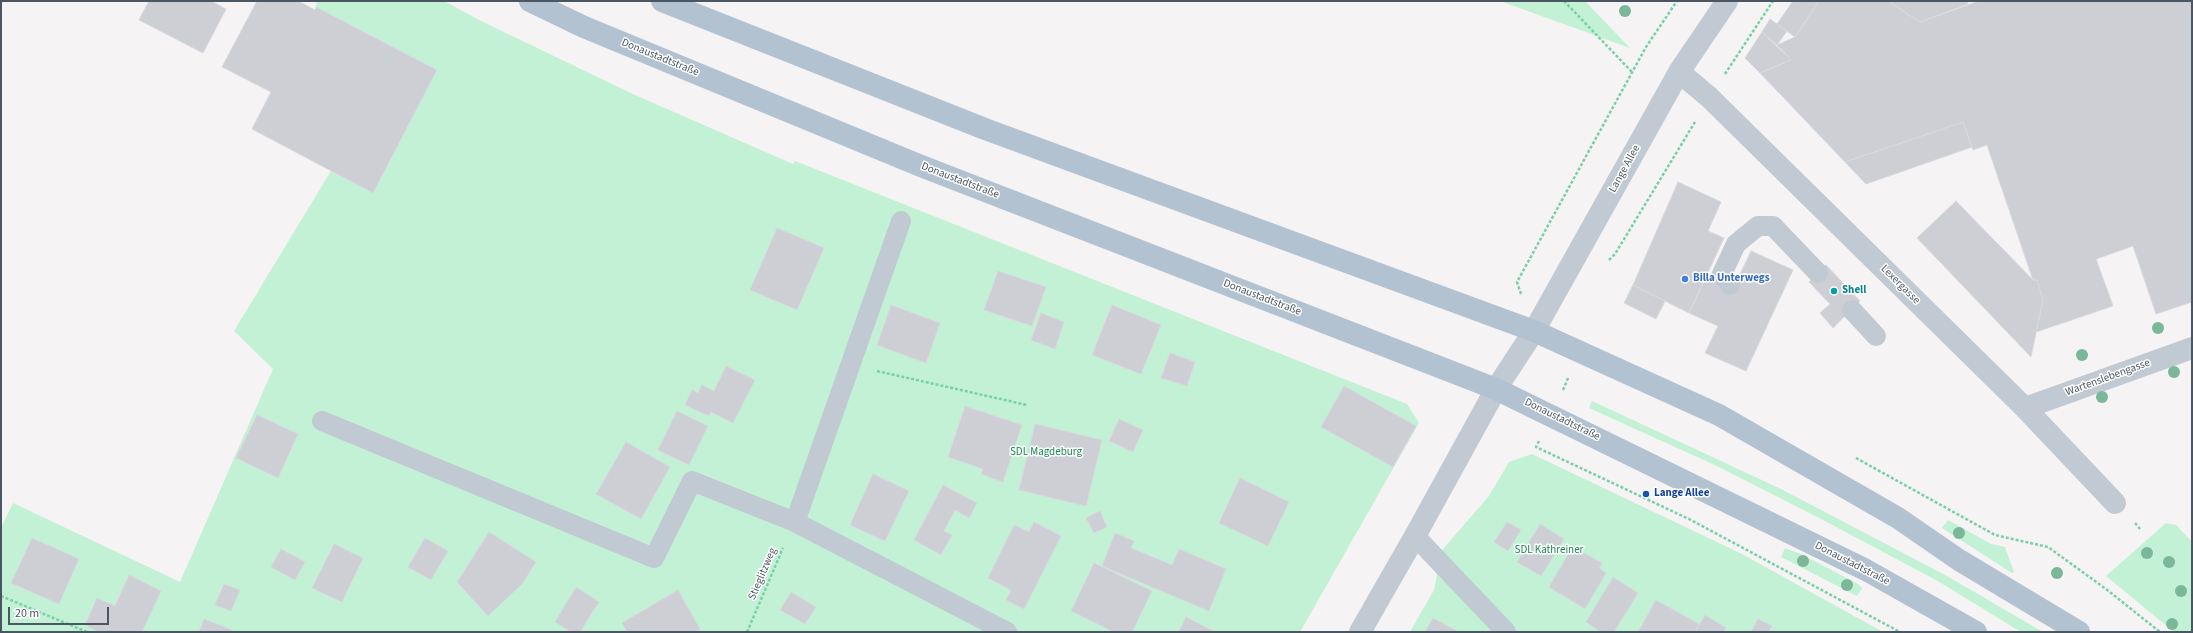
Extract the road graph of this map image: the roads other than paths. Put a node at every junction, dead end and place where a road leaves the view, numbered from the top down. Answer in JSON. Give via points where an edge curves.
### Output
{"nodes":[{"id":1,"x":530,"y":1,"type":"edge"},
{"id":2,"x":662,"y":1,"type":"edge"},
{"id":3,"x":1727,"y":1,"type":"edge"},
{"id":4,"x":1679,"y":72,"type":"junction"},
{"id":5,"x":901,"y":221,"type":"dead end"},
{"id":6,"x":1818,"y":273,"type":"dead end"},
{"id":7,"x":1730,"y":285,"type":"dead end"},
{"id":8,"x":1852,"y":310,"type":"dead end"},
{"id":9,"x":1534,"y":331,"type":"junction"},
{"id":10,"x":1876,"y":336,"type":"dead end"},
{"id":11,"x":2192,"y":348,"type":"edge"},
{"id":12,"x":1496,"y":389,"type":"junction"},
{"id":13,"x":2025,"y":408,"type":"junction"},
{"id":14,"x":322,"y":421,"type":"dead end"},
{"id":15,"x":2115,"y":503,"type":"dead end"},
{"id":16,"x":794,"y":522,"type":"junction"},
{"id":17,"x":1415,"y":536,"type":"junction"},
{"id":18,"x":1007,"y":632,"type":"edge"},
{"id":19,"x":1360,"y":632,"type":"edge"},
{"id":20,"x":1506,"y":632,"type":"edge"},
{"id":21,"x":1976,"y":632,"type":"edge"},
{"id":22,"x":2080,"y":632,"type":"edge"}],
"edges":[{"from":1,"to":12,"type":"main road","name":"Donaustadtstraße","via":[[584,27],[921,166]]},
{"from":2,"to":9,"type":"main road","via":[[986,129]]},
{"from":3,"to":4,"type":"street","name":"Lange Allee"},
{"from":4,"to":9,"type":"street","name":"Lange Allee"},
{"from":4,"to":13,"type":"street","name":"Lexergasse","via":[[1709,97]]},
{"from":5,"to":16,"type":"lane"},
{"from":6,"to":7,"type":"lane","via":[[1773,226],[1758,226],[1736,244],[1722,274]]},
{"from":8,"to":10,"type":"lane"},
{"from":9,"to":12,"type":"street","name":"Lange Allee"},
{"from":9,"to":22,"type":"main road","via":[[1719,415],[1898,518],[1959,560]]},
{"from":11,"to":13,"type":"street","name":"Wartenslebengasse"},
{"from":12,"to":17,"type":"street","name":"Lange Allee"},
{"from":12,"to":21,"type":"main road","name":"Donaustadtstraße","via":[[1866,570]]},
{"from":13,"to":15,"type":"street","name":"Lexergasse"},
{"from":14,"to":16,"type":"lane","via":[[654,558],[692,481]]},
{"from":16,"to":18,"type":"lane"},
{"from":17,"to":19,"type":"street","name":"Lange Allee"},
{"from":17,"to":20,"type":"lane"}]}
